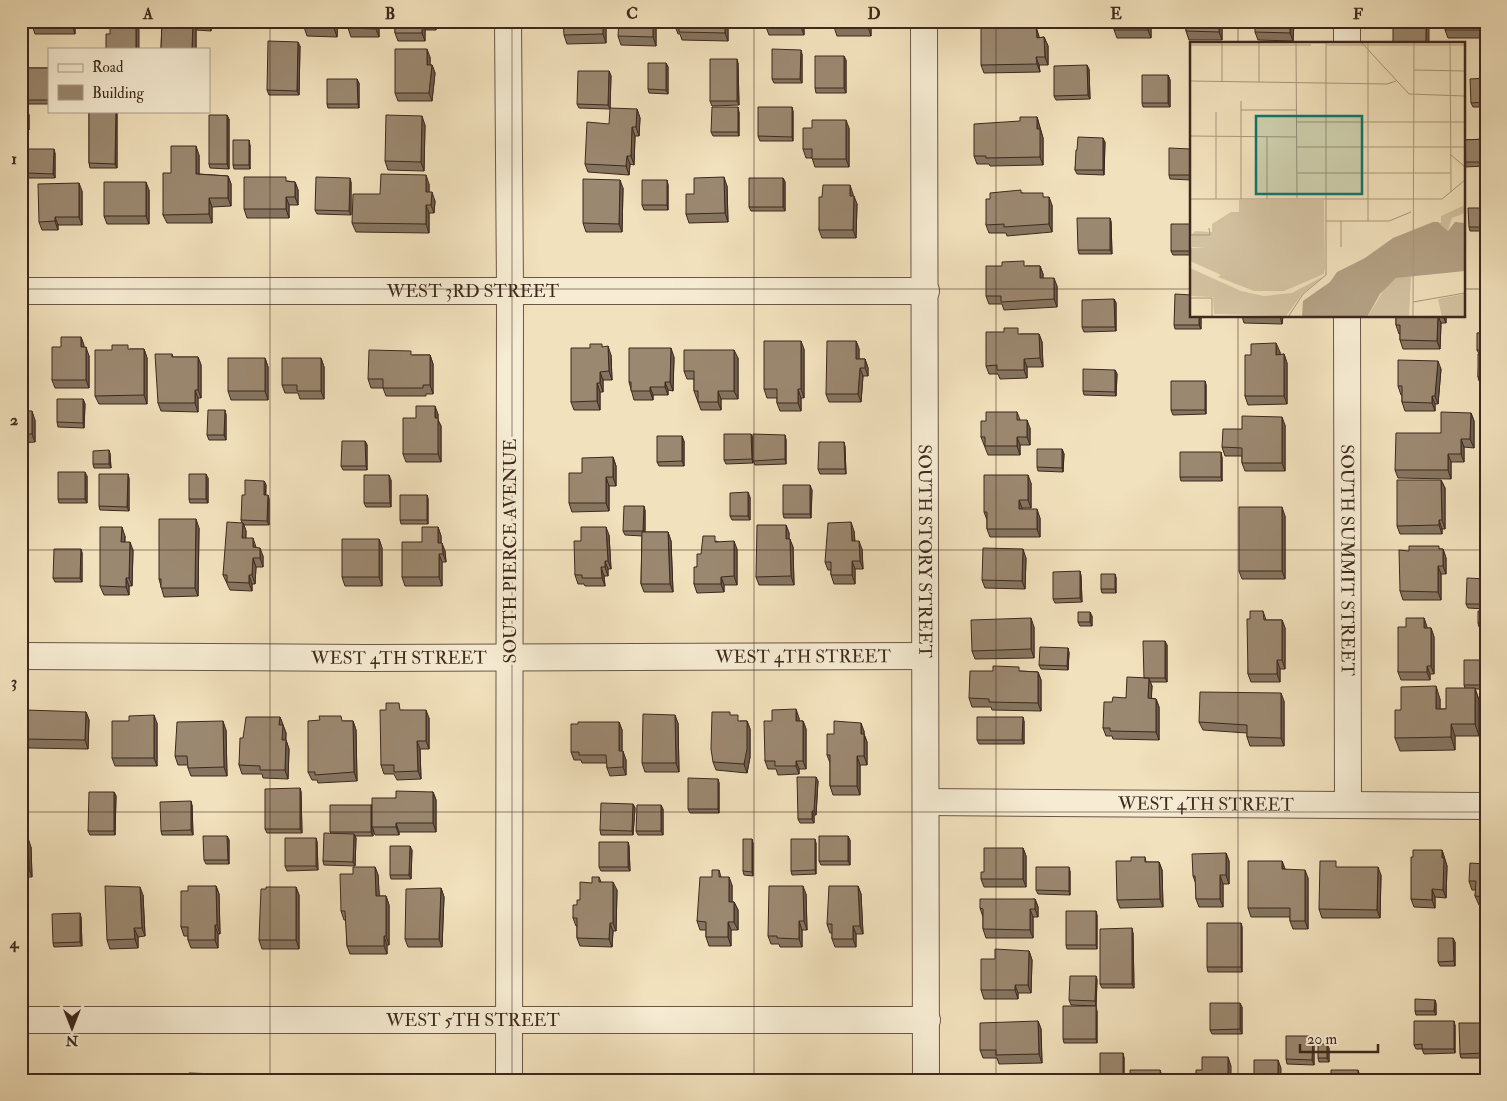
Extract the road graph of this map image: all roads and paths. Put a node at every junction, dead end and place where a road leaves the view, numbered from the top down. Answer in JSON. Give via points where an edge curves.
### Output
{"nodes":[{"id":1,"x":508,"y":21,"type":"edge"},
{"id":2,"x":924,"y":21,"type":"edge"},
{"id":3,"x":1347,"y":21,"type":"edge"},
{"id":4,"x":1347,"y":42,"type":"edge"},
{"id":5,"x":510,"y":290,"type":"junction"},
{"id":6,"x":21,"y":291,"type":"edge"},
{"id":7,"x":926,"y":291,"type":"junction"},
{"id":8,"x":1347,"y":318,"type":"edge"},
{"id":9,"x":21,"y":656,"type":"edge"},
{"id":10,"x":925,"y":656,"type":"junction"},
{"id":11,"x":510,"y":658,"type":"junction"},
{"id":12,"x":926,"y":802,"type":"junction"},
{"id":13,"x":1348,"y":804,"type":"junction"},
{"id":14,"x":1486,"y":806,"type":"edge"},
{"id":15,"x":21,"y":1020,"type":"edge"},
{"id":16,"x":926,"y":1020,"type":"junction"},
{"id":17,"x":509,"y":1021,"type":"junction"},
{"id":18,"x":509,"y":1080,"type":"edge"},
{"id":19,"x":926,"y":1080,"type":"edge"}],
"edges":[{"from":1,"to":5,"type":"street","name":"SOUTH PIERCE AVENUE"},
{"from":2,"to":7,"type":"street","name":"SOUTH STORY STREET"},
{"from":3,"to":4,"type":"street"},
{"from":5,"to":6,"type":"street","name":"WEST 3RD STREET"},
{"from":5,"to":7,"type":"street","name":"WEST 3RD STREET"},
{"from":5,"to":11,"type":"street","name":"SOUTH PIERCE AVENUE"},
{"from":7,"to":10,"type":"street","name":"SOUTH STORY STREET"},
{"from":8,"to":13,"type":"street","name":"SOUTH SUMMIT STREET"},
{"from":9,"to":11,"type":"street","name":"WEST 4TH STREET"},
{"from":10,"to":11,"type":"street","name":"WEST 4TH STREET"},
{"from":10,"to":12,"type":"street","name":"SOUTH STORY STREET"},
{"from":11,"to":17,"type":"street","name":"SOUTH PIERCE AVENUE"},
{"from":12,"to":13,"type":"street","name":"WEST 4TH STREET"},
{"from":12,"to":16,"type":"street","name":"SOUTH STORY STREET"},
{"from":13,"to":14,"type":"street","name":"WEST 4TH STREET"},
{"from":15,"to":17,"type":"street","name":"WEST 5TH STREET"},
{"from":16,"to":17,"type":"street","name":"WEST 5TH STREET"},
{"from":16,"to":19,"type":"street","name":"SOUTH STORY STREET"},
{"from":17,"to":18,"type":"street","name":"SOUTH PIERCE AVENUE"}]}
